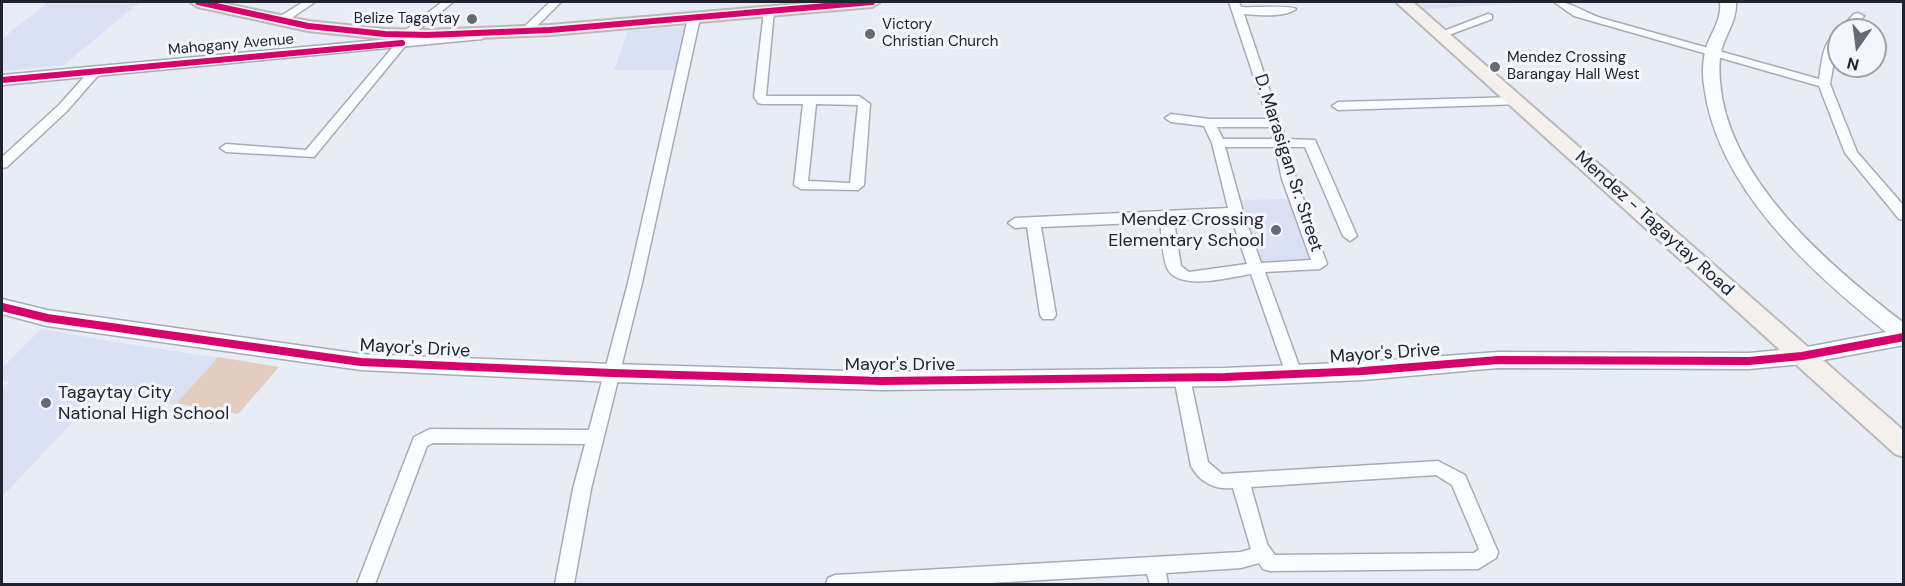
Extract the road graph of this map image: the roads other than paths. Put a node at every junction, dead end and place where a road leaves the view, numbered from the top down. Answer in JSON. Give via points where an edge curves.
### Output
{"nodes":[{"id":1,"x":198,"y":2,"type":"edge"},
{"id":2,"x":310,"y":2,"type":"edge"},
{"id":3,"x":448,"y":2,"type":"edge"},
{"id":4,"x":556,"y":2,"type":"edge"},
{"id":5,"x":872,"y":2,"type":"edge"},
{"id":6,"x":1404,"y":2,"type":"edge"},
{"id":7,"x":1559,"y":2,"type":"edge"},
{"id":8,"x":1586,"y":2,"type":"edge"},
{"id":9,"x":1728,"y":2,"type":"edge"},
{"id":10,"x":794,"y":5,"type":"edge"},
{"id":11,"x":1235,"y":6,"type":"edge"},
{"id":12,"x":1291,"y":9,"type":"dead end"},
{"id":13,"x":769,"y":11,"type":"junction"},
{"id":14,"x":1578,"y":14,"type":"junction"},
{"id":15,"x":1488,"y":17,"type":"dead end"},
{"id":16,"x":693,"y":18,"type":"junction"},
{"id":17,"x":280,"y":21,"type":"junction"},
{"id":18,"x":526,"y":31,"type":"junction"},
{"id":19,"x":1442,"y":34,"type":"junction"},
{"id":20,"x":379,"y":39,"type":"junction"},
{"id":21,"x":404,"y":39,"type":"junction"},
{"id":22,"x":1713,"y":53,"type":"junction"},
{"id":23,"x":1827,"y":69,"type":"edge"},
{"id":24,"x":95,"y":72,"type":"junction"},
{"id":25,"x":2,"y":80,"type":"edge"},
{"id":26,"x":1824,"y":84,"type":"junction"},
{"id":27,"x":810,"y":100,"type":"junction"},
{"id":28,"x":1518,"y":101,"type":"junction"},
{"id":29,"x":1338,"y":106,"type":"dead end"},
{"id":30,"x":1171,"y":118,"type":"dead end"},
{"id":31,"x":1209,"y":123,"type":"junction"},
{"id":32,"x":1276,"y":123,"type":"junction"},
{"id":33,"x":1218,"y":143,"type":"junction"},
{"id":34,"x":1279,"y":144,"type":"junction"},
{"id":35,"x":226,"y":148,"type":"dead end"},
{"id":36,"x":2,"y":164,"type":"edge"},
{"id":37,"x":1236,"y":212,"type":"junction"},
{"id":38,"x":1904,"y":216,"type":"edge"},
{"id":39,"x":1166,"y":217,"type":"junction"},
{"id":40,"x":1033,"y":222,"type":"junction"},
{"id":41,"x":1014,"y":223,"type":"dead end"},
{"id":42,"x":1350,"y":236,"type":"dead end"},
{"id":43,"x":1256,"y":268,"type":"junction"},
{"id":44,"x":2,"y":307,"type":"edge"},
{"id":45,"x":1048,"y":315,"type":"dead end"},
{"id":46,"x":1904,"y":336,"type":"edge"},
{"id":47,"x":1802,"y":356,"type":"junction"},
{"id":48,"x":612,"y":374,"type":"junction"},
{"id":49,"x":1294,"y":374,"type":"junction"},
{"id":50,"x":1182,"y":378,"type":"junction"},
{"id":51,"x":596,"y":437,"type":"junction"},
{"id":52,"x":1904,"y":447,"type":"edge"},
{"id":53,"x":1240,"y":480,"type":"junction"},
{"id":54,"x":1264,"y":553,"type":"junction"},
{"id":55,"x":1155,"y":565,"type":"junction"},
{"id":56,"x":366,"y":585,"type":"edge"},
{"id":57,"x":565,"y":585,"type":"edge"},
{"id":58,"x":835,"y":585,"type":"edge"},
{"id":59,"x":1159,"y":585,"type":"edge"}],
"edges":[{"from":1,"to":17,"type":"main road"},
{"from":2,"to":17,"type":"street"},
{"from":3,"to":21,"type":"street"},
{"from":4,"to":18,"type":"street"},
{"from":5,"to":10,"type":"main road"},
{"from":6,"to":19,"type":"main road","name":"Mendez - Tagaytay Road"},
{"from":7,"to":14,"type":"street"},
{"from":8,"to":14,"type":"street"},
{"from":9,"to":22,"type":"street","via":[[1729,10]]},
{"from":10,"to":13,"type":"main road"},
{"from":11,"to":12,"type":"street","via":[[1262,12]]},
{"from":11,"to":32,"type":"street","name":"D. Marasigan Sr. Street"},
{"from":13,"to":16,"type":"main road"},
{"from":13,"to":27,"type":"street","via":[[760,97],[768,101]]},
{"from":14,"to":22,"type":"street"},
{"from":15,"to":19,"type":"street"},
{"from":16,"to":18,"type":"main road"},
{"from":16,"to":48,"type":"street"},
{"from":17,"to":20,"type":"main road"},
{"from":18,"to":21,"type":"main road"},
{"from":19,"to":28,"type":"main road","name":"Mendez - Tagaytay Road"},
{"from":20,"to":21,"type":"main road"},
{"from":20,"to":24,"type":"street","name":"Mahogany Avenue"},
{"from":21,"to":35,"type":"street","via":[[309,154]]},
{"from":22,"to":26,"type":"street"},
{"from":22,"to":46,"type":"street","via":[[1712,85],[1719,121],[1752,182],[1811,254]]},
{"from":23,"to":26,"type":"street"},
{"from":24,"to":25,"type":"street","name":"Mahogany Avenue"},
{"from":24,"to":36,"type":"street","via":[[63,108]]},
{"from":26,"to":38,"type":"street","via":[[1851,153]]},
{"from":27,"to":27,"type":"street","via":[[859,100],[864,104],[857,184],[853,188],[801,185]]},
{"from":28,"to":29,"type":"street"},
{"from":28,"to":47,"type":"main road","name":"Mendez - Tagaytay Road"},
{"from":30,"to":31,"type":"street"},
{"from":31,"to":32,"type":"street"},
{"from":31,"to":33,"type":"street"},
{"from":32,"to":34,"type":"street","name":"D. Marasigan Sr. Street"},
{"from":33,"to":34,"type":"street"},
{"from":33,"to":37,"type":"street"},
{"from":34,"to":42,"type":"street","via":[[1310,143]]},
{"from":34,"to":43,"type":"street","name":"D. Marasigan Sr. Street","via":[[1320,264]]},
{"from":37,"to":39,"type":"street"},
{"from":37,"to":43,"type":"street"},
{"from":39,"to":40,"type":"street"},
{"from":39,"to":43,"type":"street","via":[[1174,267],[1179,273],[1188,277]]},
{"from":40,"to":41,"type":"street"},
{"from":40,"to":45,"type":"street"},
{"from":43,"to":49,"type":"street"},
{"from":44,"to":48,"type":"street","name":"Mayor's Drive","via":[[47,318],[361,362]]},
{"from":46,"to":47,"type":"street","name":"Mayor's Drive"},
{"from":47,"to":49,"type":"street","name":"Mayor's Drive","via":[[1749,361],[1498,360]]},
{"from":47,"to":52,"type":"main road","name":"Mendez - Tagaytay Road"},
{"from":48,"to":50,"type":"street","name":"Mayor's Drive","via":[[881,381]]},
{"from":48,"to":51,"type":"street"},
{"from":49,"to":50,"type":"street","name":"Mayor's Drive"},
{"from":50,"to":53,"type":"street","via":[[1200,466],[1219,482]]},
{"from":51,"to":56,"type":"street","via":[[430,436],[420,442]]},
{"from":51,"to":57,"type":"street","via":[[582,489]]},
{"from":53,"to":54,"type":"street"},
{"from":53,"to":54,"type":"street","via":[[1438,468],[1459,480],[1490,552],[1478,561],[1281,563],[1270,563]]},
{"from":54,"to":55,"type":"street","via":[[1241,560]]},
{"from":55,"to":58,"type":"street"},
{"from":55,"to":59,"type":"street"}]}
